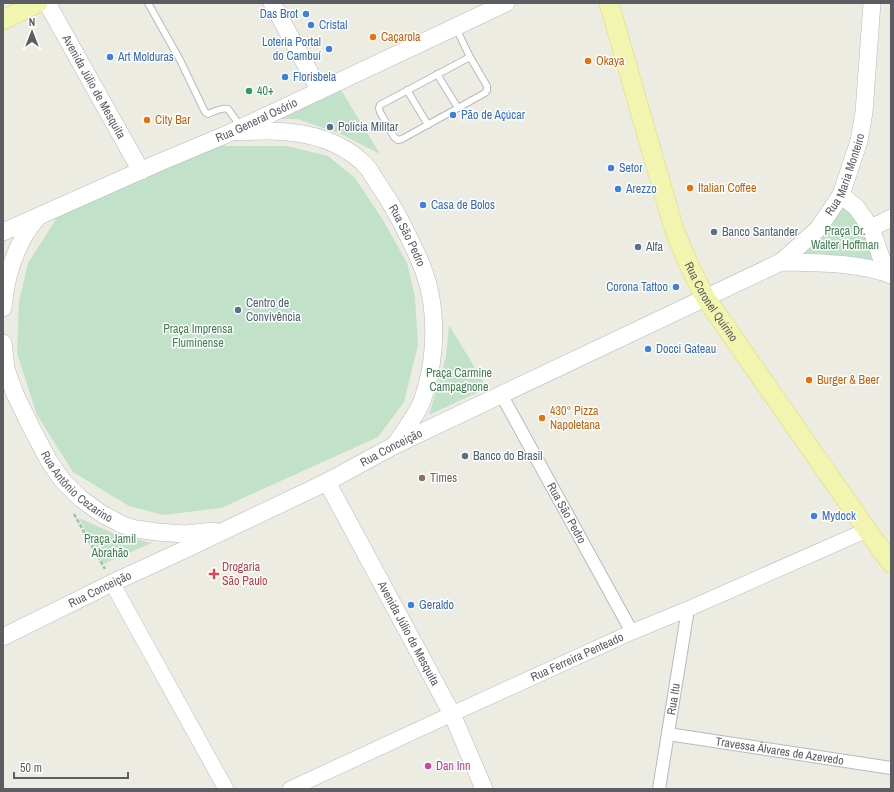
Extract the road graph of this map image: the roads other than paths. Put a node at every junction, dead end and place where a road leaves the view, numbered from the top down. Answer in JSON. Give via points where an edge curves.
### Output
{"nodes":[{"id":1,"x":38,"y":3,"type":"edge"},
{"id":2,"x":48,"y":3,"type":"edge"},
{"id":3,"x":148,"y":3,"type":"edge"},
{"id":4,"x":272,"y":3,"type":"edge"},
{"id":5,"x":506,"y":3,"type":"edge"},
{"id":6,"x":609,"y":3,"type":"edge"},
{"id":7,"x":872,"y":3,"type":"edge"},
{"id":8,"x":3,"y":20,"type":"edge"},
{"id":9,"x":456,"y":27,"type":"junction"},
{"id":10,"x":470,"y":57,"type":"junction"},
{"id":11,"x":437,"y":74,"type":"junction"},
{"id":12,"x":407,"y":90,"type":"junction"},
{"id":13,"x":320,"y":91,"type":"junction"},
{"id":14,"x":458,"y":108,"type":"junction"},
{"id":15,"x":428,"y":125,"type":"junction"},
{"id":16,"x":237,"y":130,"type":"junction"},
{"id":17,"x":141,"y":171,"type":"junction"},
{"id":18,"x":841,"y":195,"type":"junction"},
{"id":19,"x":38,"y":217,"type":"junction"},
{"id":20,"x":891,"y":218,"type":"edge"},
{"id":21,"x":871,"y":228,"type":"junction"},
{"id":22,"x":3,"y":232,"type":"edge"},
{"id":23,"x":781,"y":262,"type":"junction"},
{"id":24,"x":888,"y":273,"type":"edge"},
{"id":25,"x":705,"y":297,"type":"junction"},
{"id":26,"x":3,"y":308,"type":"edge"},
{"id":27,"x":3,"y":343,"type":"edge"},
{"id":28,"x":501,"y":394,"type":"junction"},
{"id":29,"x":395,"y":445,"type":"junction"},
{"id":30,"x":327,"y":482,"type":"junction"},
{"id":31,"x":228,"y":529,"type":"junction"},
{"id":32,"x":867,"y":530,"type":"junction"},
{"id":33,"x":891,"y":563,"type":"edge"},
{"id":34,"x":112,"y":583,"type":"junction"},
{"id":35,"x":688,"y":609,"type":"junction"},
{"id":36,"x":632,"y":632,"type":"junction"},
{"id":37,"x":3,"y":637,"type":"edge"},
{"id":38,"x":452,"y":714,"type":"junction"},
{"id":39,"x":668,"y":734,"type":"junction"},
{"id":40,"x":891,"y":768,"type":"edge"},
{"id":41,"x":226,"y":789,"type":"edge"},
{"id":42,"x":290,"y":789,"type":"edge"},
{"id":43,"x":484,"y":789,"type":"edge"},
{"id":44,"x":659,"y":789,"type":"edge"}],
"edges":[{"from":1,"to":8,"type":"main road"},
{"from":2,"to":17,"type":"main road","name":"Avenida Júlio de Mesquita"},
{"from":3,"to":16,"type":"lane","via":[[205,112],[208,114],[228,109]]},
{"from":4,"to":13,"type":"main road"},
{"from":5,"to":9,"type":"main road","name":"Rua General Osório"},
{"from":6,"to":25,"type":"main road","name":"Rua Coronel Quirino","via":[[674,228]]},
{"from":7,"to":18,"type":"main road","name":"Rua Maria Monteiro","via":[[864,112],[859,141]]},
{"from":9,"to":10,"type":"lane"},
{"from":9,"to":13,"type":"main road","name":"Rua General Osório"},
{"from":10,"to":11,"type":"lane"},
{"from":10,"to":14,"type":"lane","via":[[487,90]]},
{"from":11,"to":12,"type":"lane"},
{"from":11,"to":14,"type":"lane"},
{"from":12,"to":15,"type":"lane"},
{"from":12,"to":15,"type":"lane","via":[[379,108],[394,137],[402,139]]},
{"from":13,"to":16,"type":"main road","name":"Rua General Osório"},
{"from":14,"to":15,"type":"lane"},
{"from":16,"to":17,"type":"main road","name":"Rua General Osório"},
{"from":16,"to":29,"type":"main road","name":"Rua São Pedro","via":[[295,132],[334,143],[366,167],[395,211],[423,269],[430,293],[434,341],[422,402]]},
{"from":17,"to":19,"type":"main road","name":"Rua General Osório"},
{"from":18,"to":21,"type":"main road","via":[[856,207]]},
{"from":18,"to":23,"type":"main road","name":"Rua Maria Monteiro","via":[[818,229]]},
{"from":19,"to":22,"type":"main road","name":"Rua General Osório"},
{"from":19,"to":26,"type":"main road","via":[[22,239],[11,264]]},
{"from":20,"to":21,"type":"main road"},
{"from":21,"to":24,"type":"main road"},
{"from":23,"to":24,"type":"main road","via":[[860,266]]},
{"from":23,"to":25,"type":"main road","name":"Rua Conceição"},
{"from":25,"to":28,"type":"main road","name":"Rua Conceição"},
{"from":25,"to":32,"type":"main road","name":"Rua Coronel Quirino"},
{"from":27,"to":31,"type":"main road","name":"Rua Antônio Cezarino","via":[[6,369],[32,429],[62,480],[80,498],[102,514],[136,529],[184,534]]},
{"from":28,"to":29,"type":"main road","name":"Rua Conceição"},
{"from":28,"to":36,"type":"street","name":"Rua São Pedro"},
{"from":29,"to":30,"type":"main road","name":"Rua Conceição"},
{"from":30,"to":31,"type":"main road","name":"Rua Conceição"},
{"from":30,"to":38,"type":"main road","name":"Avenida Júlio de Mesquita"},
{"from":31,"to":34,"type":"main road","name":"Rua Conceição"},
{"from":32,"to":33,"type":"main road","name":"Rua Coronel Quirino"},
{"from":32,"to":35,"type":"street","name":"Rua Ferreira Penteado"},
{"from":34,"to":37,"type":"main road","name":"Rua Conceição"},
{"from":34,"to":41,"type":"street"},
{"from":35,"to":36,"type":"street","name":"Rua Ferreira Penteado"},
{"from":35,"to":39,"type":"street","name":"Rua Itu"},
{"from":36,"to":38,"type":"street","name":"Rua Ferreira Penteado"},
{"from":38,"to":42,"type":"street","name":"Rua Ferreira Penteado"},
{"from":38,"to":43,"type":"main road","name":"Avenida Júlio de Mesquita"},
{"from":39,"to":40,"type":"street","name":"Travessa Álvares de Azevedo"},
{"from":39,"to":44,"type":"street","name":"Rua Itu"}]}
